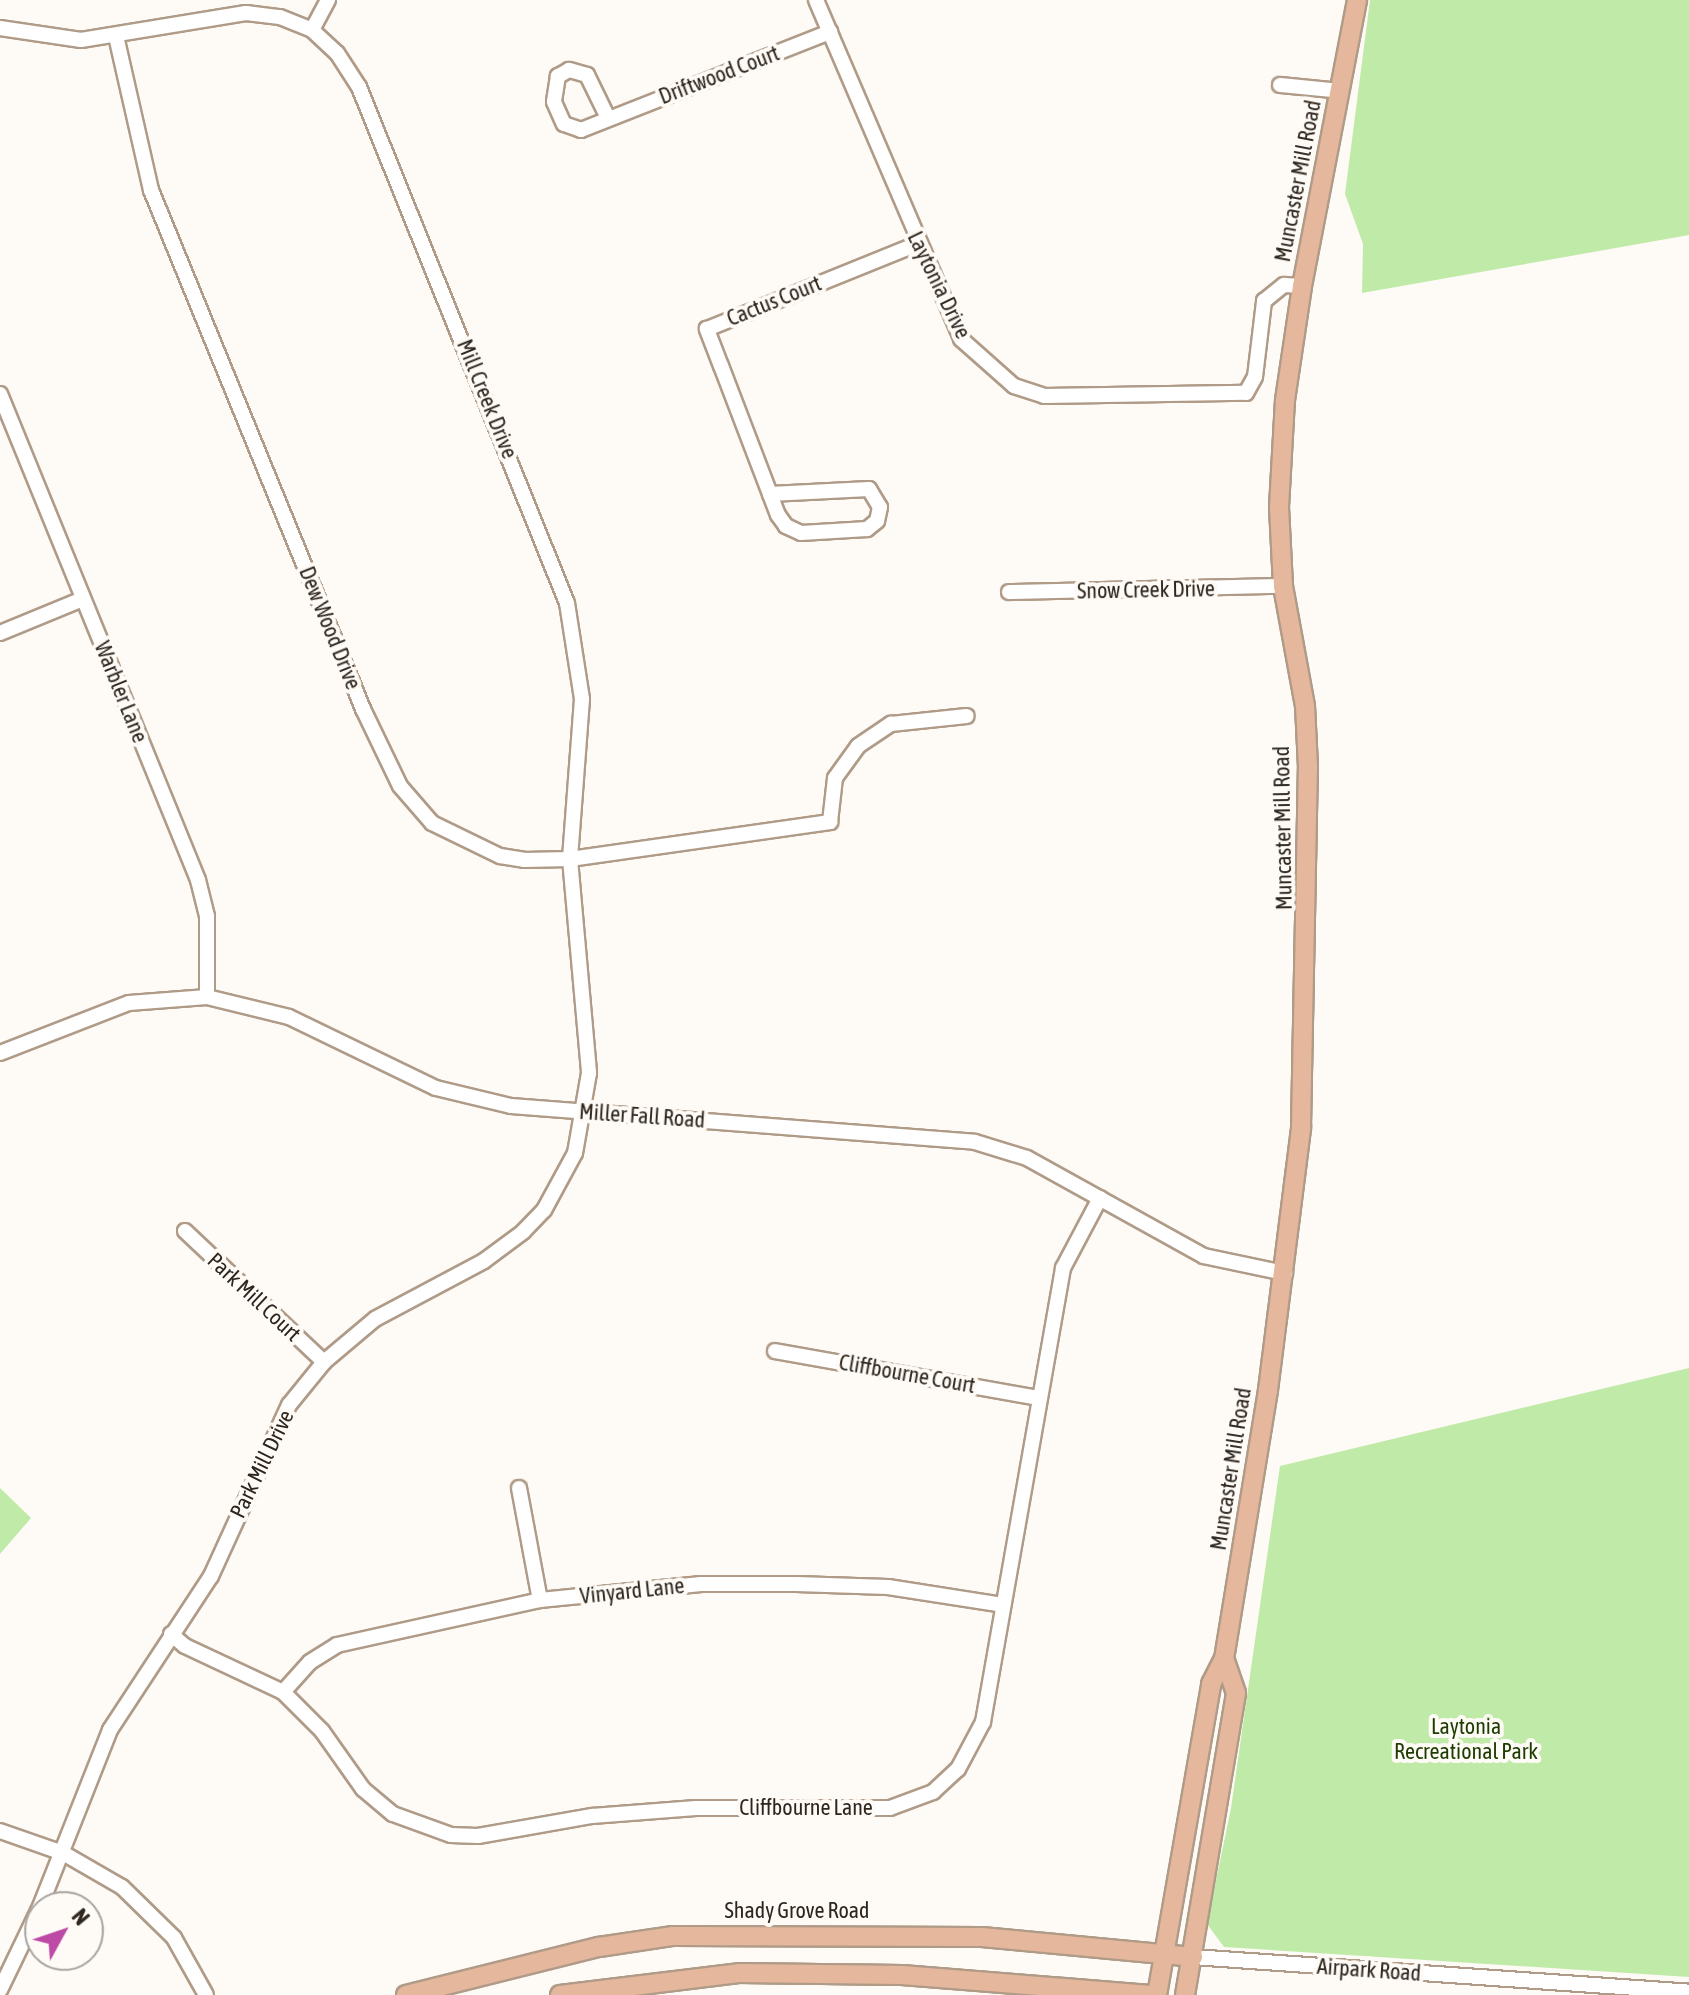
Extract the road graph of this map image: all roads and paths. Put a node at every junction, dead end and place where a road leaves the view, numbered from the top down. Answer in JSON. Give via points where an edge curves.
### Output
{"nodes":[{"id":1,"x":328,"y":0,"type":"edge"},
{"id":2,"x":816,"y":0,"type":"edge"},
{"id":3,"x":1357,"y":0,"type":"edge"},
{"id":4,"x":0,"y":28,"type":"edge"},
{"id":5,"x":312,"y":30,"type":"junction"},
{"id":6,"x":830,"y":32,"type":"junction"},
{"id":7,"x":116,"y":36,"type":"junction"},
{"id":8,"x":1280,"y":85,"type":"dead end"},
{"id":9,"x":1341,"y":91,"type":"junction"},
{"id":10,"x":608,"y":118,"type":"junction"},
{"id":11,"x":917,"y":244,"type":"junction"},
{"id":12,"x":1302,"y":286,"type":"junction"},
{"id":13,"x":0,"y":396,"type":"edge"},
{"id":14,"x":770,"y":494,"type":"junction"},
{"id":15,"x":1283,"y":586,"type":"junction"},
{"id":16,"x":1009,"y":592,"type":"dead end"},
{"id":17,"x":83,"y":599,"type":"junction"},
{"id":18,"x":0,"y":633,"type":"edge"},
{"id":19,"x":967,"y":716,"type":"dead end"},
{"id":20,"x":570,"y":859,"type":"junction"},
{"id":21,"x":207,"y":997,"type":"junction"},
{"id":22,"x":1,"y":1048,"type":"edge"},
{"id":23,"x":586,"y":1112,"type":"junction"},
{"id":24,"x":1100,"y":1198,"type":"junction"},
{"id":25,"x":185,"y":1231,"type":"dead end"},
{"id":26,"x":1285,"y":1273,"type":"junction"},
{"id":27,"x":775,"y":1351,"type":"dead end"},
{"id":28,"x":324,"y":1362,"type":"junction"},
{"id":29,"x":1038,"y":1398,"type":"junction"},
{"id":30,"x":519,"y":1488,"type":"dead end"},
{"id":31,"x":540,"y":1600,"type":"junction"},
{"id":32,"x":1003,"y":1605,"type":"junction"},
{"id":33,"x":171,"y":1634,"type":"junction"},
{"id":34,"x":1224,"y":1659,"type":"junction"},
{"id":35,"x":283,"y":1692,"type":"junction"},
{"id":36,"x":0,"y":1831,"type":"edge"},
{"id":37,"x":63,"y":1853,"type":"junction"},
{"id":38,"x":47,"y":1891,"type":"edge"},
{"id":39,"x":24,"y":1940,"type":"edge"},
{"id":40,"x":1167,"y":1955,"type":"junction"},
{"id":41,"x":1193,"y":1957,"type":"junction"},
{"id":42,"x":0,"y":1990,"type":"edge"},
{"id":43,"x":1689,"y":1992,"type":"edge"},
{"id":44,"x":206,"y":1995,"type":"edge"},
{"id":45,"x":406,"y":1995,"type":"edge"},
{"id":46,"x":560,"y":1995,"type":"edge"},
{"id":47,"x":1150,"y":1995,"type":"edge"},
{"id":48,"x":1157,"y":1995,"type":"edge"},
{"id":49,"x":1185,"y":1995,"type":"edge"}],
"edges":[{"from":1,"to":5,"type":"street"},
{"from":2,"to":6,"type":"street","name":"Laytonia Drive"},
{"from":3,"to":9,"type":"main road","name":"Muncaster Mill Road"},
{"from":4,"to":7,"type":"street","name":"Mill Creek Drive","via":[[44,38]]},
{"from":5,"to":7,"type":"street","name":"Mill Creek Drive","via":[[280,17],[246,13]]},
{"from":5,"to":20,"type":"street","name":"Mill Creek Drive","via":[[337,53],[359,87],[567,603],[582,699]]},
{"from":6,"to":10,"type":"street","name":"Driftwood Court"},
{"from":6,"to":11,"type":"street","name":"Laytonia Drive"},
{"from":7,"to":20,"type":"street","name":"Dew Wood Drive","via":[[151,190],[363,709],[400,786],[432,823],[453,837],[500,856]]},
{"from":8,"to":9,"type":"street"},
{"from":9,"to":12,"type":"main road","name":"Muncaster Mill Road"},
{"from":10,"to":10,"type":"street","name":"Driftwood Court","via":[[587,75],[569,70],[558,76],[552,91],[564,124],[581,130]]},
{"from":11,"to":12,"type":"street","name":"Laytonia Drive","via":[[961,339],[1014,386],[1044,396],[1246,393],[1255,377],[1264,301],[1284,285]]},
{"from":11,"to":14,"type":"street","name":"Cactus Court","via":[[707,329]]},
{"from":12,"to":15,"type":"main road","name":"Muncaster Mill Road","via":[[1285,400],[1279,507]]},
{"from":13,"to":17,"type":"street","name":"Warbler Lane"},
{"from":14,"to":14,"type":"street","name":"Cactus Court","via":[[869,489],[880,507],[877,521],[867,529],[801,533],[786,526]]},
{"from":15,"to":16,"type":"street","name":"Snow Creek Drive"},
{"from":15,"to":26,"type":"main road","name":"Muncaster Mill Road","via":[[1305,706],[1310,824],[1301,1127]]},
{"from":17,"to":18,"type":"street"},
{"from":17,"to":21,"type":"street","name":"Warbler Lane","via":[[198,880],[207,916]]},
{"from":19,"to":20,"type":"street","name":"Dew Wood Drive","via":[[891,724],[858,746],[835,778],[830,822]]},
{"from":20,"to":23,"type":"street","name":"Mill Creek Drive","via":[[589,1073]]},
{"from":21,"to":22,"type":"street","name":"Miller Fall Road","via":[[129,1003]]},
{"from":21,"to":23,"type":"street","name":"Miller Fall Road","via":[[302,1022],[436,1088],[511,1106]]},
{"from":23,"to":24,"type":"street","name":"Miller Fall Road","via":[[975,1142],[1027,1158]]},
{"from":23,"to":28,"type":"street","name":"Park Mill Drive","via":[[559,1185],[523,1232],[484,1261],[399,1302]]},
{"from":24,"to":26,"type":"street","name":"Miller Fall Road","via":[[1204,1256]]},
{"from":24,"to":29,"type":"street","name":"Cliffbourne Lane","via":[[1063,1268]]},
{"from":25,"to":28,"type":"street","name":"Park Mill Court"},
{"from":26,"to":34,"type":"main road","name":"Muncaster Mill Road"},
{"from":27,"to":29,"type":"street","name":"Cliffbourne Court"},
{"from":28,"to":33,"type":"street","name":"Park Mill Drive","via":[[276,1426],[211,1576]]},
{"from":29,"to":32,"type":"street","name":"Cliffbourne Lane"},
{"from":30,"to":31,"type":"street"},
{"from":31,"to":32,"type":"street","name":"Vinyard Lane","via":[[701,1584],[796,1584],[888,1587]]},
{"from":31,"to":35,"type":"street","name":"Vinyard Lane","via":[[337,1645],[310,1662]]},
{"from":32,"to":35,"type":"street","name":"Cliffbourne Lane","via":[[983,1722],[972,1749],[933,1792],[890,1808],[696,1808],[451,1835],[393,1814],[363,1789],[322,1731]]},
{"from":33,"to":35,"type":"street","name":"Cliffbourne Lane","via":[[185,1646]]},
{"from":33,"to":37,"type":"street","name":"Park Mill Drive","via":[[110,1730]]},
{"from":34,"to":40,"type":"main road","name":"Muncaster Mill Road","via":[[1211,1684]]},
{"from":34,"to":41,"type":"main road","name":"Muncaster Mill Road","via":[[1236,1693]]},
{"from":36,"to":37,"type":"street"},
{"from":37,"to":38,"type":"street","name":"Park Mill Drive"},
{"from":37,"to":44,"type":"street","via":[[92,1866],[145,1906],[174,1938]]},
{"from":39,"to":42,"type":"street","name":"Park Mill Drive"},
{"from":40,"to":41,"type":"main road","name":"Shady Grove Road"},
{"from":40,"to":45,"type":"main road","name":"Shady Grove Road","via":[[967,1937],[673,1936],[584,1950]]},
{"from":40,"to":48,"type":"main road","name":"Muncaster Mill Road"},
{"from":41,"to":43,"type":"street","name":"Airpark Road"},
{"from":41,"to":49,"type":"main road","name":"Muncaster Mill Road"},
{"from":46,"to":47,"type":"main road","via":[[739,1973],[902,1975]]}]}
